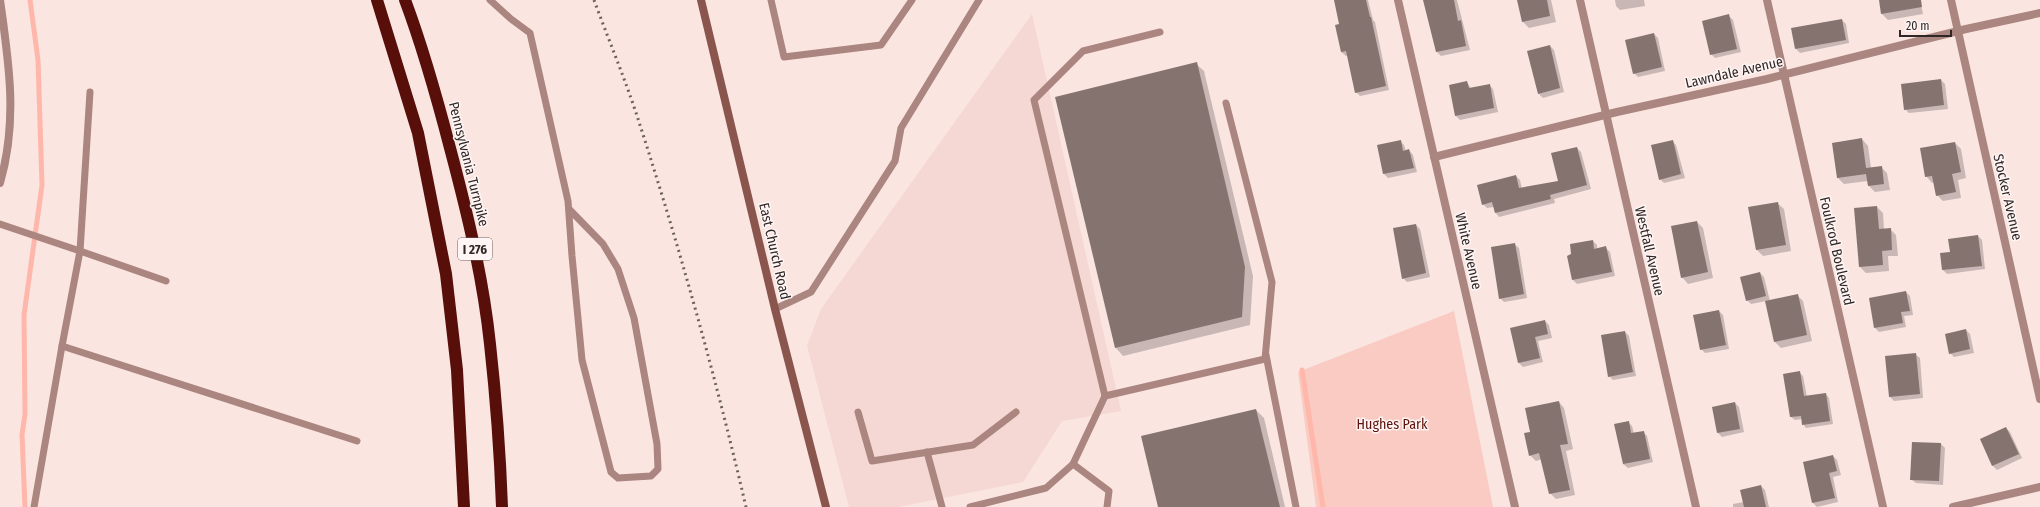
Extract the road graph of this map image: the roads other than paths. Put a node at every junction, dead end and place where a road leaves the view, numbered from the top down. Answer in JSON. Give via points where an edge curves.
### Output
{"nodes":[{"id":1,"x":0,"y":0,"type":"edge"},
{"id":2,"x":377,"y":0,"type":"edge"},
{"id":3,"x":404,"y":0,"type":"edge"},
{"id":4,"x":490,"y":0,"type":"edge"},
{"id":5,"x":701,"y":0,"type":"edge"},
{"id":6,"x":771,"y":0,"type":"edge"},
{"id":7,"x":912,"y":0,"type":"edge"},
{"id":8,"x":979,"y":0,"type":"edge"},
{"id":9,"x":1398,"y":0,"type":"edge"},
{"id":10,"x":1580,"y":0,"type":"edge"},
{"id":11,"x":1767,"y":0,"type":"edge"},
{"id":12,"x":1951,"y":0,"type":"edge"},
{"id":13,"x":2040,"y":13,"type":"edge"},
{"id":14,"x":1957,"y":31,"type":"junction"},
{"id":15,"x":1160,"y":32,"type":"dead end"},
{"id":16,"x":1784,"y":74,"type":"junction"},
{"id":17,"x":90,"y":92,"type":"dead end"},
{"id":18,"x":1226,"y":103,"type":"dead end"},
{"id":19,"x":1606,"y":115,"type":"junction"},
{"id":20,"x":1434,"y":157,"type":"junction"},
{"id":21,"x":3,"y":160,"type":"edge"},
{"id":22,"x":0,"y":183,"type":"edge"},
{"id":23,"x":569,"y":209,"type":"junction"},
{"id":24,"x":0,"y":224,"type":"edge"},
{"id":25,"x":80,"y":251,"type":"junction"},
{"id":26,"x":166,"y":281,"type":"dead end"},
{"id":27,"x":775,"y":309,"type":"junction"},
{"id":28,"x":62,"y":346,"type":"junction"},
{"id":29,"x":1266,"y":356,"type":"junction"},
{"id":30,"x":1105,"y":396,"type":"junction"},
{"id":31,"x":2040,"y":399,"type":"edge"},
{"id":32,"x":858,"y":412,"type":"dead end"},
{"id":33,"x":1016,"y":412,"type":"dead end"},
{"id":34,"x":357,"y":441,"type":"dead end"},
{"id":35,"x":927,"y":452,"type":"junction"},
{"id":36,"x":1073,"y":464,"type":"junction"},
{"id":37,"x":2040,"y":486,"type":"edge"},
{"id":38,"x":34,"y":507,"type":"edge"},
{"id":39,"x":464,"y":507,"type":"edge"},
{"id":40,"x":502,"y":507,"type":"edge"},
{"id":41,"x":826,"y":507,"type":"edge"},
{"id":42,"x":942,"y":507,"type":"edge"},
{"id":43,"x":970,"y":507,"type":"edge"},
{"id":44,"x":1107,"y":507,"type":"edge"},
{"id":45,"x":1296,"y":507,"type":"edge"},
{"id":46,"x":1515,"y":507,"type":"edge"},
{"id":47,"x":1696,"y":507,"type":"edge"},
{"id":48,"x":1883,"y":507,"type":"edge"},
{"id":49,"x":1953,"y":507,"type":"edge"}],
"edges":[{"from":1,"to":21,"type":"street","via":[[12,100],[10,146]]},
{"from":2,"to":39,"type":"highway","number":"I 276","via":[[418,132],[446,274],[457,370]]},
{"from":3,"to":40,"type":"highway","name":"Pennsylvania Turnpike","number":"I 276","via":[[414,24],[441,114],[461,186],[478,265],[492,358]]},
{"from":4,"to":23,"type":"lane","via":[[530,33]]},
{"from":5,"to":27,"type":"street","name":"East Church Road"},
{"from":6,"to":7,"type":"lane","via":[[784,57],[881,45]]},
{"from":8,"to":27,"type":"lane","via":[[901,128],[895,161],[811,292]]},
{"from":9,"to":20,"type":"street","name":"White Avenue"},
{"from":10,"to":19,"type":"street","name":"Westfall Avenue"},
{"from":11,"to":16,"type":"street","name":"Foulkrod Boulevard"},
{"from":12,"to":14,"type":"street","name":"Stocker Avenue"},
{"from":13,"to":14,"type":"street","name":"Lawndale Avenue"},
{"from":14,"to":16,"type":"street","name":"Lawndale Avenue"},
{"from":14,"to":31,"type":"street","name":"Stocker Avenue"},
{"from":15,"to":30,"type":"lane","via":[[1083,51],[1034,100]]},
{"from":16,"to":19,"type":"street","name":"Lawndale Avenue"},
{"from":16,"to":48,"type":"street","name":"Foulkrod Boulevard"},
{"from":17,"to":25,"type":"lane"},
{"from":18,"to":29,"type":"lane","via":[[1272,282]]},
{"from":19,"to":20,"type":"street","name":"Lawndale Avenue"},
{"from":19,"to":47,"type":"street","name":"Westfall Avenue"},
{"from":20,"to":46,"type":"street","name":"White Avenue"},
{"from":21,"to":22,"type":"street"},
{"from":23,"to":23,"type":"lane","via":[[582,360],[611,472],[618,478],[652,476],[658,469],[657,444],[634,318],[618,269],[602,244]]},
{"from":24,"to":25,"type":"lane"},
{"from":25,"to":26,"type":"lane"},
{"from":25,"to":28,"type":"lane"},
{"from":27,"to":41,"type":"street","name":"East Church Road"},
{"from":28,"to":34,"type":"lane"},
{"from":28,"to":38,"type":"lane"},
{"from":29,"to":30,"type":"lane","via":[[1265,359]]},
{"from":29,"to":45,"type":"lane"},
{"from":30,"to":36,"type":"lane"},
{"from":32,"to":35,"type":"lane","via":[[872,461]]},
{"from":33,"to":35,"type":"lane","via":[[973,445]]},
{"from":35,"to":42,"type":"lane"},
{"from":36,"to":43,"type":"lane","via":[[1046,488]]},
{"from":36,"to":44,"type":"lane","via":[[1109,491]]},
{"from":37,"to":49,"type":"street"}]}
